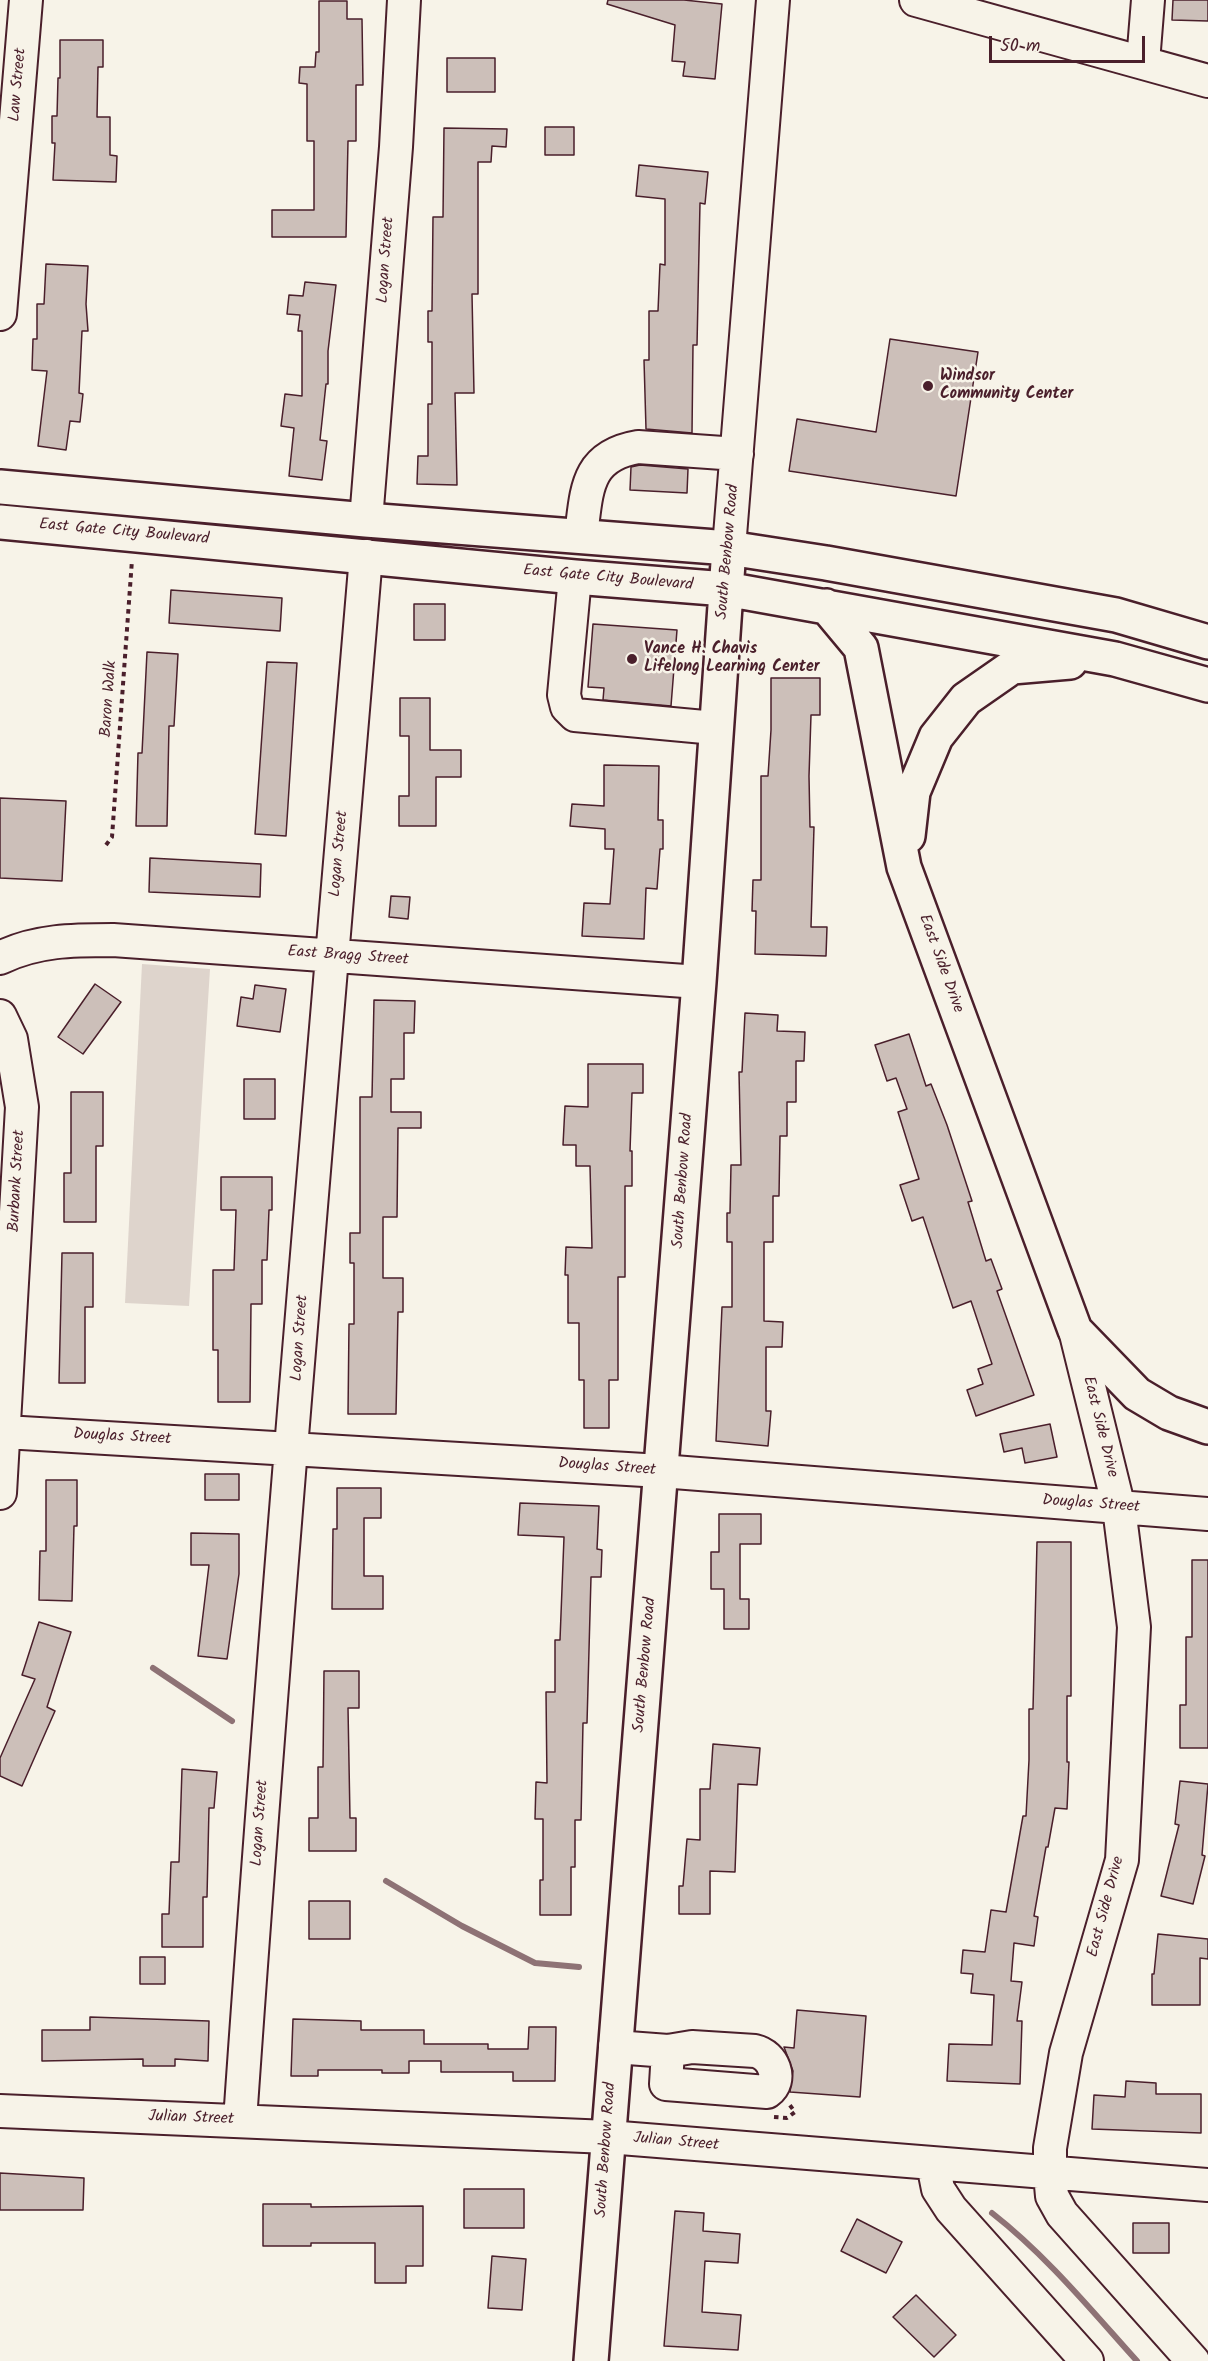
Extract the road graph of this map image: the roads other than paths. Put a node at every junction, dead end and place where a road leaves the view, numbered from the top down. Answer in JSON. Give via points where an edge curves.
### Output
{"nodes":[{"id":1,"x":26,"y":0,"type":"edge"},
{"id":2,"x":404,"y":0,"type":"edge"},
{"id":3,"x":773,"y":0,"type":"edge"},
{"id":4,"x":916,"y":0,"type":"edge"},
{"id":5,"x":1148,"y":0,"type":"edge"},
{"id":6,"x":1143,"y":62,"type":"junction"},
{"id":7,"x":1208,"y":81,"type":"edge"},
{"id":8,"x":0,"y":314,"type":"edge"},
{"id":9,"x":737,"y":454,"type":"junction"},
{"id":10,"x":0,"y":487,"type":"edge"},
{"id":11,"x":366,"y":520,"type":"junction"},
{"id":12,"x":0,"y":522,"type":"edge"},
{"id":13,"x":581,"y":535,"type":"junction"},
{"id":14,"x":729,"y":548,"type":"junction"},
{"id":15,"x":366,"y":556,"type":"junction"},
{"id":16,"x":575,"y":577,"type":"junction"},
{"id":17,"x":726,"y":589,"type":"junction"},
{"id":18,"x":826,"y":606,"type":"junction"},
{"id":19,"x":1208,"y":642,"type":"edge"},
{"id":20,"x":1115,"y":658,"type":"junction"},
{"id":21,"x":1208,"y":685,"type":"edge"},
{"id":22,"x":715,"y":728,"type":"junction"},
{"id":23,"x":904,"y":867,"type":"junction"},
{"id":24,"x":331,"y":955,"type":"junction"},
{"id":25,"x":0,"y":958,"type":"edge"},
{"id":26,"x":699,"y":982,"type":"junction"},
{"id":27,"x":0,"y":1016,"type":"edge"},
{"id":28,"x":1075,"y":1330,"type":"junction"},
{"id":29,"x":1208,"y":1427,"type":"edge"},
{"id":30,"x":5,"y":1432,"type":"junction"},
{"id":31,"x":292,"y":1448,"type":"junction"},
{"id":32,"x":661,"y":1472,"type":"junction"},
{"id":33,"x":0,"y":1493,"type":"edge"},
{"id":34,"x":1119,"y":1508,"type":"junction"},
{"id":35,"x":1208,"y":1514,"type":"edge"},
{"id":36,"x":615,"y":2047,"type":"junction"},
{"id":37,"x":668,"y":2051,"type":"dead end"},
{"id":38,"x":0,"y":2111,"type":"edge"},
{"id":39,"x":240,"y":2121,"type":"junction"},
{"id":40,"x":608,"y":2137,"type":"junction"},
{"id":41,"x":933,"y":2164,"type":"junction"},
{"id":42,"x":1050,"y":2174,"type":"junction"},
{"id":43,"x":1208,"y":2185,"type":"edge"},
{"id":44,"x":591,"y":2361,"type":"edge"},
{"id":45,"x":1087,"y":2361,"type":"edge"},
{"id":46,"x":1193,"y":2361,"type":"edge"}],
"edges":[{"from":1,"to":8,"type":"street","name":"Law Street"},
{"from":2,"to":11,"type":"street","name":"Logan Street"},
{"from":3,"to":9,"type":"street","name":"South Benbow Road"},
{"from":4,"to":6,"type":"street"},
{"from":5,"to":6,"type":"street"},
{"from":6,"to":7,"type":"street"},
{"from":9,"to":13,"type":"street","via":[[638,447],[607,458],[594,470],[587,489]]},
{"from":9,"to":14,"type":"street","name":"South Benbow Road"},
{"from":10,"to":11,"type":"main road"},
{"from":11,"to":13,"type":"main road"},
{"from":12,"to":15,"type":"main road","name":"East Gate City Boulevard"},
{"from":13,"to":14,"type":"main road"},
{"from":14,"to":17,"type":"main road","name":"South Benbow Road"},
{"from":14,"to":19,"type":"main road","via":[[1116,615]]},
{"from":15,"to":16,"type":"main road","name":"East Gate City Boulevard"},
{"from":15,"to":24,"type":"street","name":"Logan Street"},
{"from":16,"to":17,"type":"main road","name":"East Gate City Boulevard"},
{"from":16,"to":22,"type":"street","via":[[564,695],[567,707],[575,715]]},
{"from":17,"to":18,"type":"main road","name":"East Gate City Boulevard"},
{"from":17,"to":22,"type":"main road","name":"South Benbow Road"},
{"from":18,"to":20,"type":"main road","name":"East Gate City Boulevard"},
{"from":18,"to":23,"type":"main road","name":"East Side Drive","via":[[861,648]]},
{"from":20,"to":21,"type":"main road","name":"East Gate City Boulevard"},
{"from":20,"to":23,"type":"main road","via":[[1012,667],[966,699],[936,737],[913,792]]},
{"from":22,"to":26,"type":"main road","name":"South Benbow Road"},
{"from":23,"to":28,"type":"main road","name":"East Side Drive"},
{"from":24,"to":25,"type":"street","name":"East Bragg Street","via":[[67,940],[37,944]]},
{"from":24,"to":26,"type":"street","name":"East Bragg Street"},
{"from":24,"to":31,"type":"street","name":"Logan Street"},
{"from":26,"to":32,"type":"main road","name":"South Benbow Road"},
{"from":27,"to":30,"type":"street","name":"Burbank Street","via":[[10,1039],[22,1107]]},
{"from":28,"to":29,"type":"main road","name":"East Side Drive","via":[[1137,1394],[1169,1413]]},
{"from":28,"to":34,"type":"street","name":"East Side Drive"},
{"from":30,"to":31,"type":"street","name":"Douglas Street"},
{"from":30,"to":33,"type":"street","name":"Burbank Street"},
{"from":31,"to":32,"type":"street","name":"Douglas Street"},
{"from":31,"to":39,"type":"street","name":"Logan Street"},
{"from":32,"to":34,"type":"street","name":"Douglas Street"},
{"from":32,"to":36,"type":"main road","name":"South Benbow Road"},
{"from":34,"to":35,"type":"street","name":"Douglas Street"},
{"from":34,"to":42,"type":"street","name":"East Side Drive","via":[[1134,1627],[1122,1860],[1066,2053],[1050,2148]]},
{"from":36,"to":37,"type":"street"},
{"from":36,"to":40,"type":"main road","name":"South Benbow Road"},
{"from":38,"to":39,"type":"street","name":"Julian Street"},
{"from":39,"to":40,"type":"street","name":"Julian Street"},
{"from":40,"to":41,"type":"street","name":"Julian Street"},
{"from":40,"to":44,"type":"main road","name":"South Benbow Road"},
{"from":41,"to":42,"type":"street","name":"Julian Street"},
{"from":41,"to":45,"type":"street","via":[[938,2189],[951,2209]]},
{"from":42,"to":43,"type":"street","name":"Julian Street"},
{"from":42,"to":46,"type":"street","name":"East Side Drive","via":[[1052,2196],[1062,2214]]}]}
